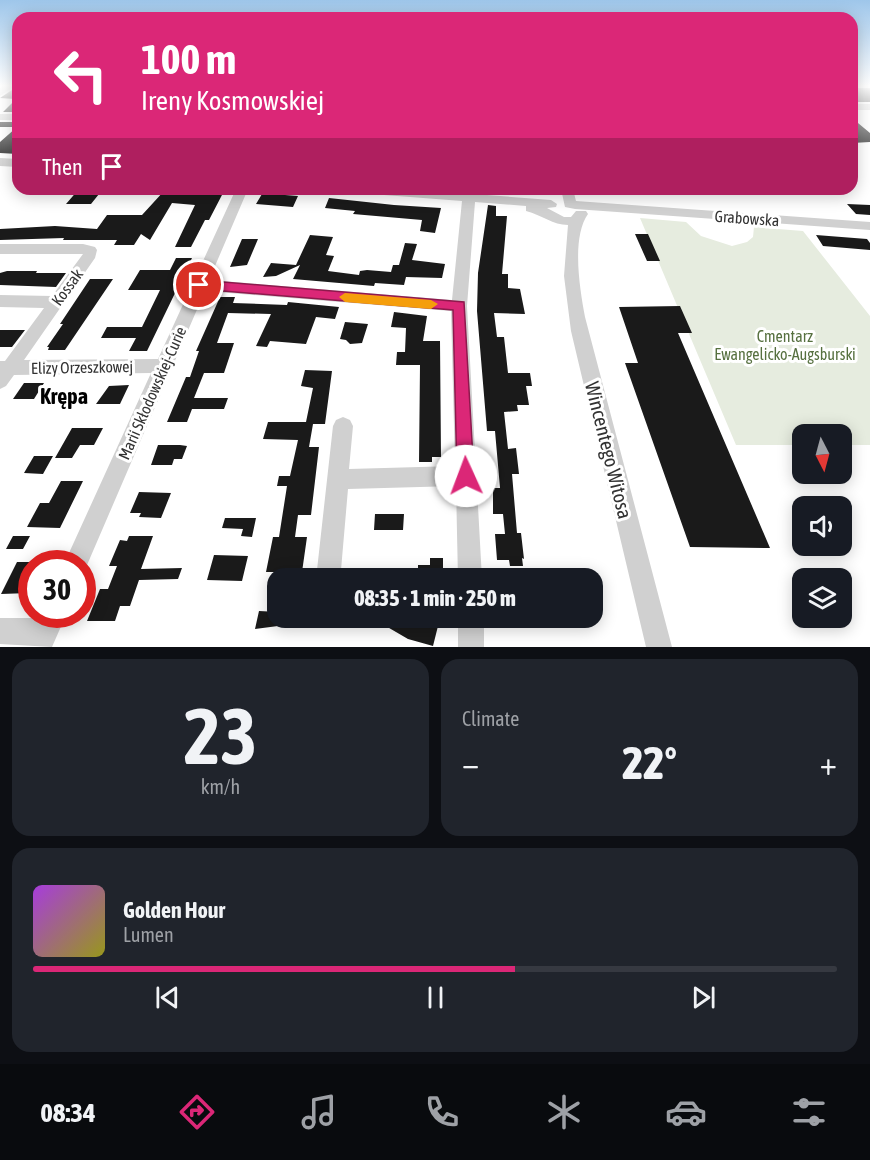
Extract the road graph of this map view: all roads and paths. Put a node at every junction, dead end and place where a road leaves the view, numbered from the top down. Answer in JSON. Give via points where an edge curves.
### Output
{"nodes":[{"id":1,"x":240,"y":195,"type":"edge"},
{"id":2,"x":441,"y":195,"type":"edge"},
{"id":3,"x":569,"y":195,"type":"edge"},
{"id":4,"x":469,"y":197,"type":"junction"},
{"id":5,"x":554,"y":206,"type":"edge"},
{"id":6,"x":575,"y":211,"type":"junction"},
{"id":7,"x":870,"y":226,"type":"edge"},
{"id":8,"x":0,"y":249,"type":"edge"},
{"id":9,"x":571,"y":252,"type":"junction"},
{"id":10,"x":199,"y":285,"type":"junction"},
{"id":11,"x":0,"y":301,"type":"edge"},
{"id":12,"x":57,"y":302,"type":"junction"},
{"id":13,"x":459,"y":306,"type":"junction"},
{"id":14,"x":164,"y":366,"type":"junction"},
{"id":15,"x":3,"y":372,"type":"edge"},
{"id":16,"x":344,"y":426,"type":"dead end"},
{"id":17,"x":466,"y":476,"type":"junction"},
{"id":18,"x":338,"y":479,"type":"junction"},
{"id":19,"x":82,"y":550,"type":"edge"},
{"id":20,"x":328,"y":568,"type":"edge"},
{"id":21,"x":470,"y":568,"type":"edge"},
{"id":22,"x":0,"y":631,"type":"edge"},
{"id":23,"x":46,"y":631,"type":"edge"},
{"id":24,"x":659,"y":647,"type":"edge"}],
"edges":[{"from":1,"to":10,"type":"street","name":"Marii Skłodowskiej-Curie"},
{"from":2,"to":4,"type":"street"},
{"from":3,"to":6,"type":"street","name":"Wincentego Witosa"},
{"from":4,"to":5,"type":"street"},
{"from":4,"to":13,"type":"street"},
{"from":5,"to":6,"type":"street"},
{"from":5,"to":6,"type":"street","via":[[566,222]]},
{"from":5,"to":9,"type":"street","name":"Wincentego Witosa"},
{"from":6,"to":7,"type":"street","name":"Grabowska","via":[[623,209]]},
{"from":6,"to":9,"type":"street","name":"Wincentego Witosa"},
{"from":8,"to":12,"type":"street","name":"Kossak","via":[[90,250]]},
{"from":9,"to":24,"type":"street","name":"Wincentego Witosa","via":[[579,331]]},
{"from":10,"to":13,"type":"street"},
{"from":10,"to":14,"type":"street","name":"Marii Skłodowskiej-Curie"},
{"from":11,"to":12,"type":"street"},
{"from":12,"to":15,"type":"street","name":"Kossak"},
{"from":13,"to":17,"type":"street"},
{"from":14,"to":15,"type":"street","name":"Elizy Orzeszkowej"},
{"from":14,"to":19,"type":"street","name":"Marii Skłodowskiej-Curie"},
{"from":16,"to":18,"type":"street"},
{"from":17,"to":18,"type":"street"},
{"from":17,"to":21,"type":"street"},
{"from":18,"to":20,"type":"street"},
{"from":22,"to":23,"type":"street"}]}
